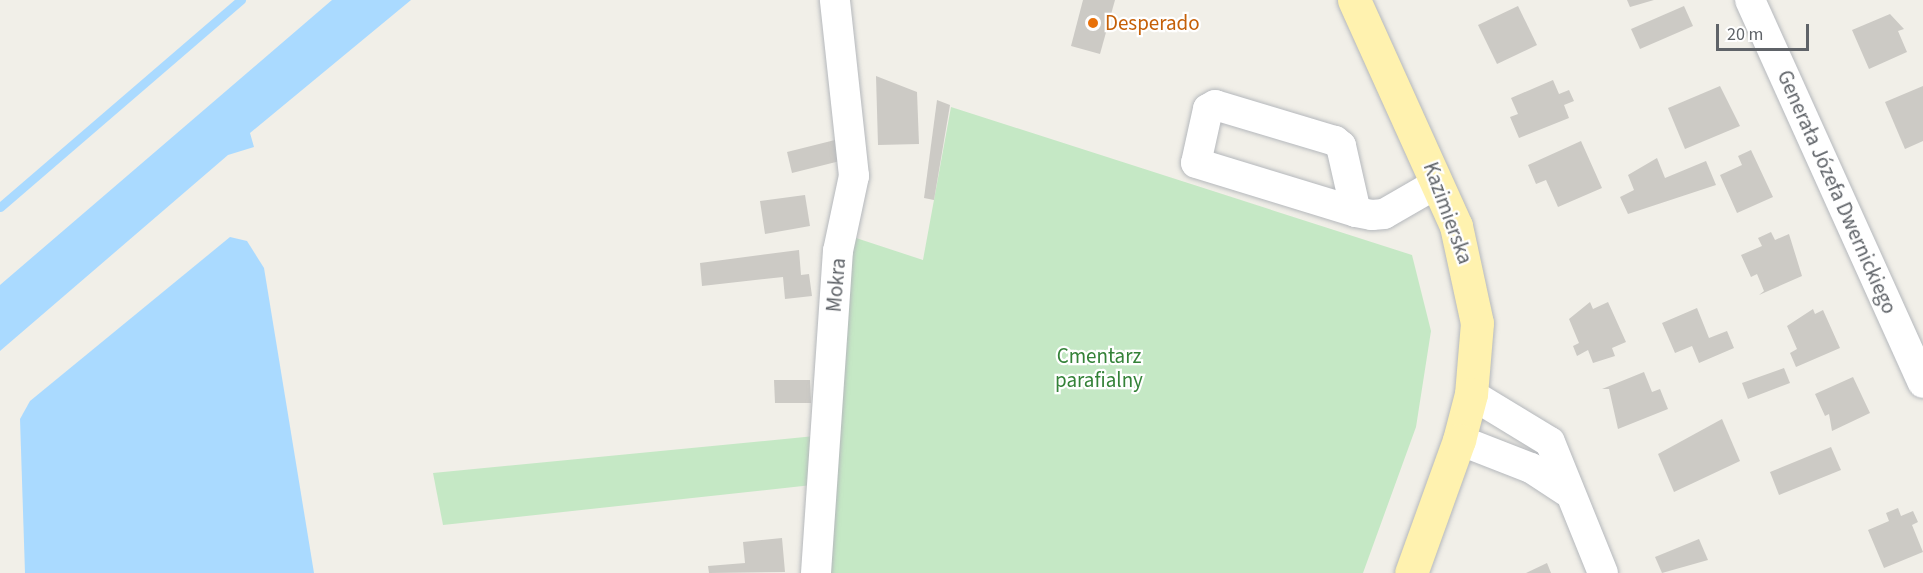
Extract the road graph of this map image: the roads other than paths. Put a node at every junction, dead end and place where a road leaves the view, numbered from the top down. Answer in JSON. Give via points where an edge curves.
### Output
{"nodes":[{"id":1,"x":835,"y":0,"type":"edge"},
{"id":2,"x":1354,"y":0,"type":"edge"},
{"id":3,"x":1750,"y":0,"type":"edge"},
{"id":4,"x":1438,"y":183,"type":"junction"},
{"id":5,"x":1356,"y":212,"type":"junction"},
{"id":6,"x":1923,"y":383,"type":"edge"},
{"id":7,"x":1471,"y":394,"type":"junction"},
{"id":8,"x":1459,"y":440,"type":"junction"},
{"id":9,"x":1566,"y":491,"type":"junction"},
{"id":10,"x":816,"y":573,"type":"edge"},
{"id":11,"x":1411,"y":573,"type":"edge"},
{"id":12,"x":1603,"y":573,"type":"edge"}],
"edges":[{"from":1,"to":10,"type":"street","name":"Mokra","via":[[854,176],[838,251]]},
{"from":2,"to":4,"type":"main road","name":"Kazimierska"},
{"from":3,"to":6,"type":"street","name":"Generała Józefa Dwernickiego"},
{"from":4,"to":5,"type":"street","via":[[1384,214]]},
{"from":4,"to":7,"type":"main road","name":"Kazimierska","via":[[1469,269],[1477,323]]},
{"from":5,"to":5,"type":"street","via":[[1196,163],[1208,109],[1215,105],[1335,141],[1341,146]]},
{"from":7,"to":8,"type":"main road","name":"Kazimierska"},
{"from":7,"to":9,"type":"street","via":[[1550,442],[1561,460]]},
{"from":8,"to":9,"type":"street","via":[[1531,468]]},
{"from":8,"to":11,"type":"main road","name":"Kazimierska"},
{"from":9,"to":12,"type":"street"}]}
